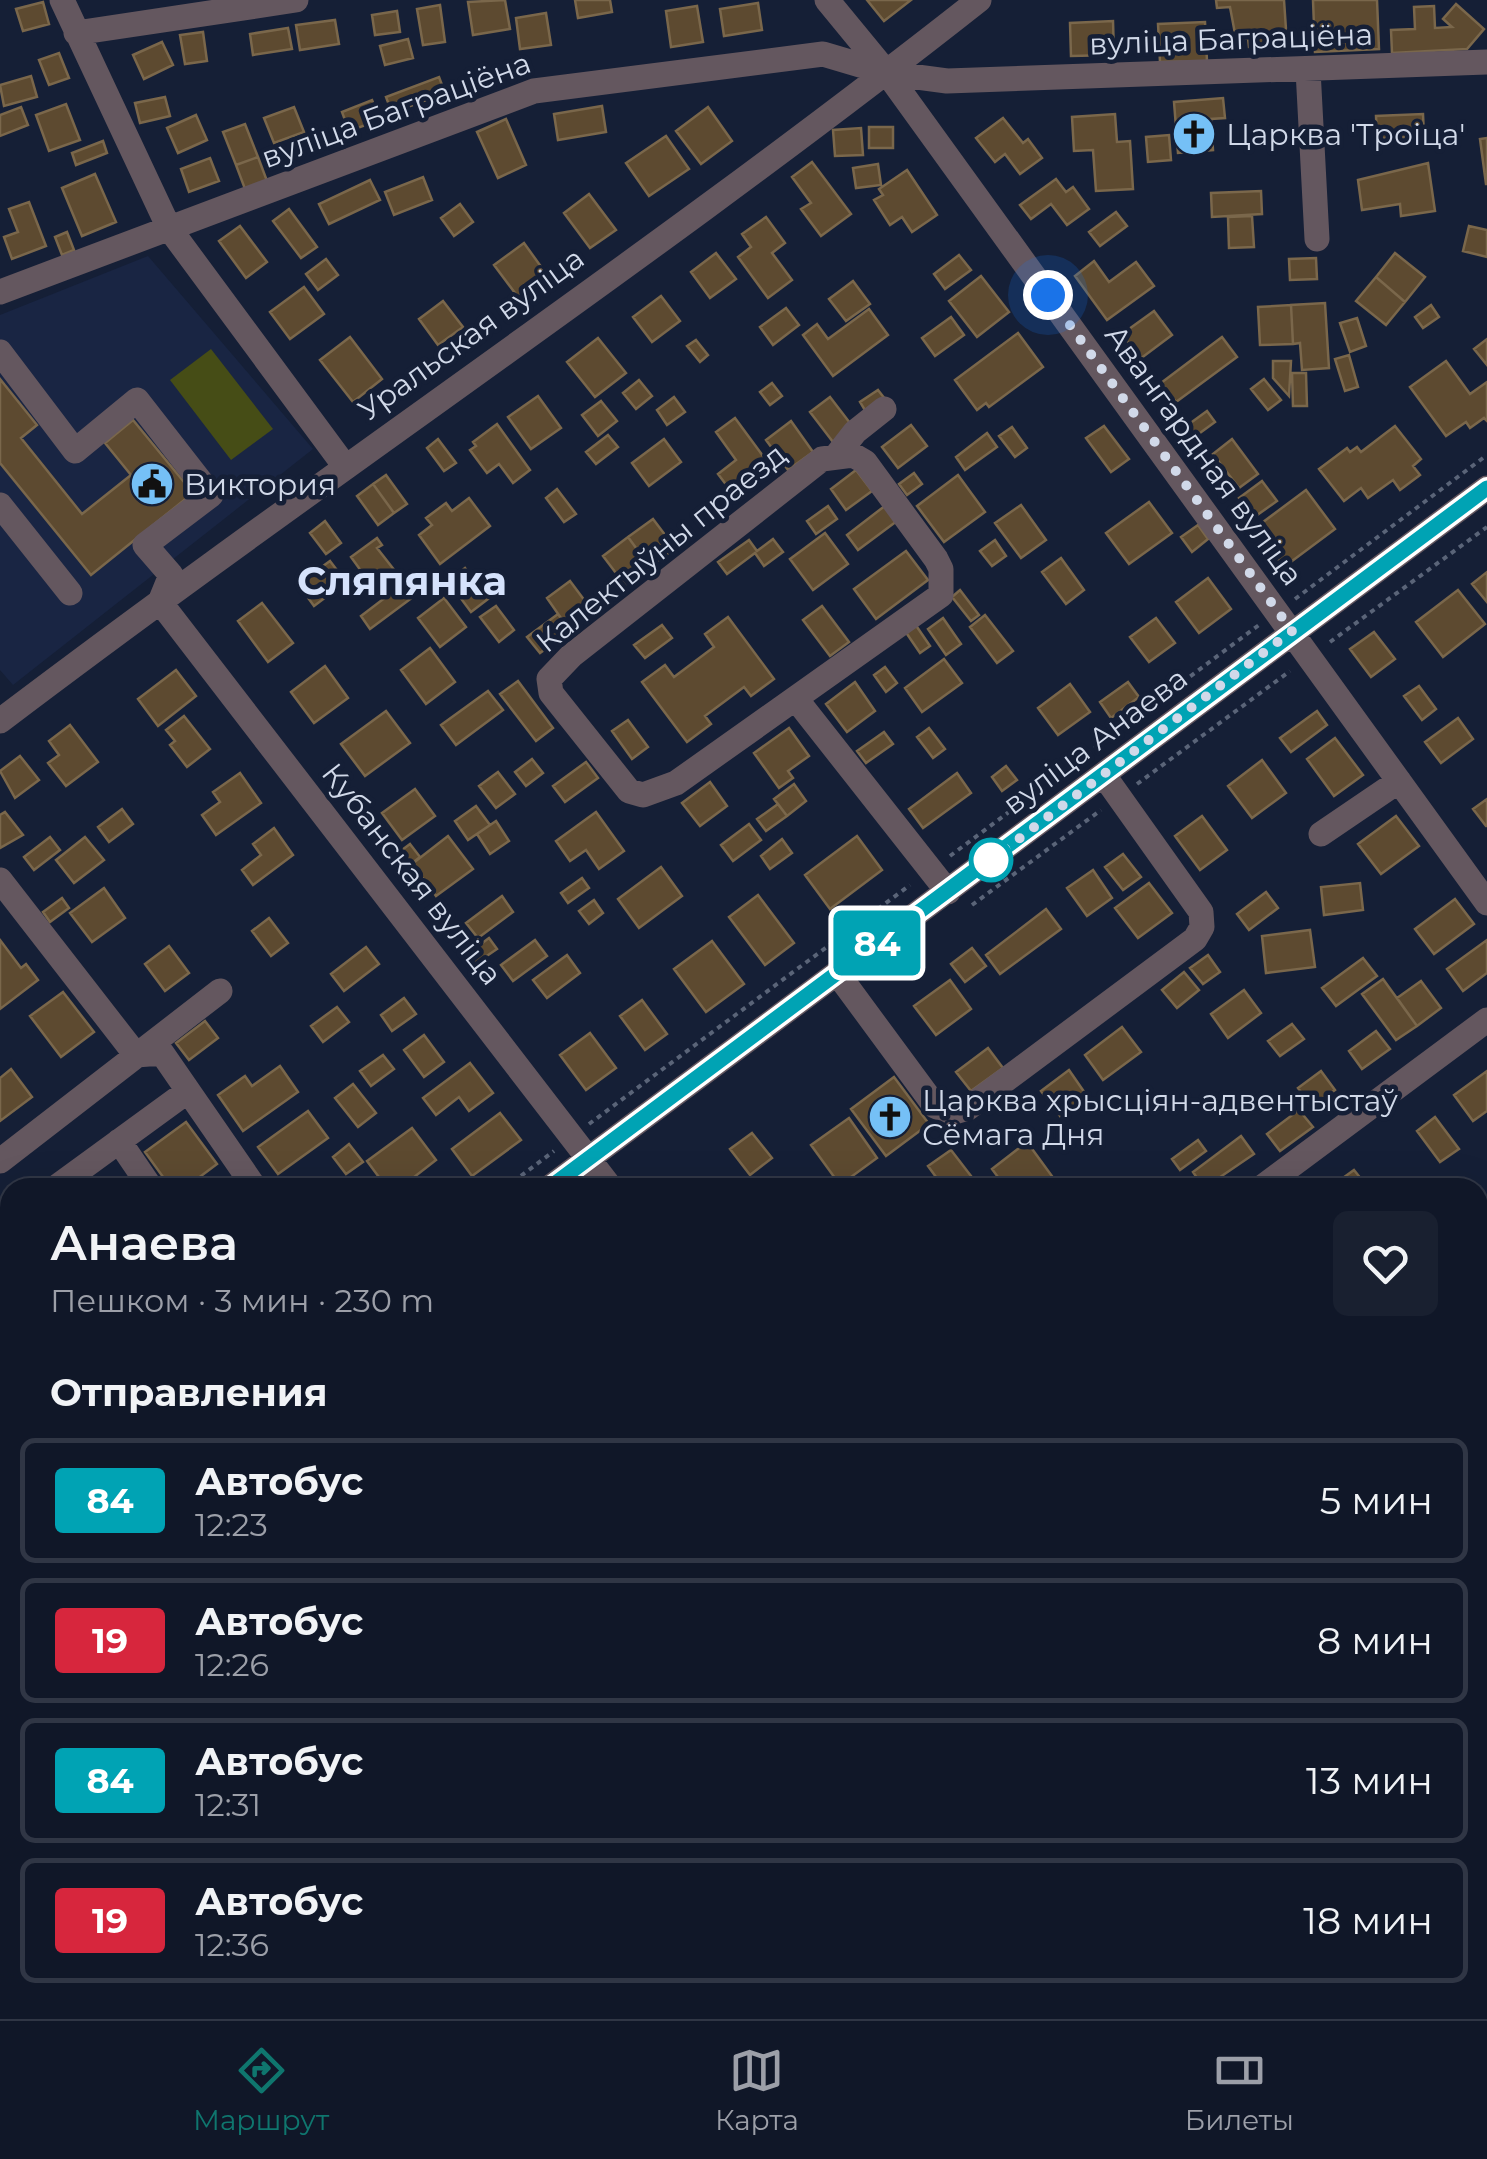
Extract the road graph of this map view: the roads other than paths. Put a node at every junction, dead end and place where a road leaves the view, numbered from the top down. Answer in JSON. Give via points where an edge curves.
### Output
{"nodes":[{"id":1,"x":62,"y":0,"type":"edge"},
{"id":2,"x":296,"y":0,"type":"edge"},
{"id":3,"x":826,"y":0,"type":"edge"},
{"id":4,"x":979,"y":0,"type":"edge"},
{"id":5,"x":76,"y":33,"type":"junction"},
{"id":6,"x":1487,"y":62,"type":"edge"},
{"id":7,"x":1308,"y":70,"type":"junction"},
{"id":8,"x":887,"y":73,"type":"junction"},
{"id":9,"x":169,"y":228,"type":"junction"},
{"id":10,"x":1317,"y":239,"type":"dead end"},
{"id":11,"x":0,"y":292,"type":"edge"},
{"id":12,"x":0,"y":352,"type":"edge"},
{"id":13,"x":884,"y":409,"type":"dead end"},
{"id":14,"x":837,"y":455,"type":"junction"},
{"id":15,"x":344,"y":465,"type":"junction"},
{"id":16,"x":1487,"y":488,"type":"edge"},
{"id":17,"x":0,"y":505,"type":"edge"},
{"id":18,"x":70,"y":593,"type":"dead end"},
{"id":19,"x":160,"y":602,"type":"junction"},
{"id":20,"x":1284,"y":621,"type":"junction"},
{"id":21,"x":796,"y":700,"type":"junction"},
{"id":22,"x":0,"y":720,"type":"edge"},
{"id":23,"x":1105,"y":777,"type":"junction"},
{"id":24,"x":1398,"y":780,"type":"junction"},
{"id":25,"x":1320,"y":834,"type":"dead end"},
{"id":26,"x":0,"y":880,"type":"edge"},
{"id":27,"x":948,"y":892,"type":"junction"},
{"id":28,"x":1487,"y":903,"type":"edge"},
{"id":29,"x":837,"y":973,"type":"junction"},
{"id":30,"x":220,"y":992,"type":"dead end"},
{"id":31,"x":1487,"y":1020,"type":"edge"},
{"id":32,"x":136,"y":1055,"type":"junction"},
{"id":33,"x":188,"y":1091,"type":"junction"},
{"id":34,"x":119,"y":1141,"type":"junction"},
{"id":35,"x":589,"y":1157,"type":"junction"},
{"id":36,"x":0,"y":1161,"type":"edge"},
{"id":37,"x":69,"y":1178,"type":"edge"},
{"id":38,"x":144,"y":1178,"type":"edge"},
{"id":39,"x":248,"y":1178,"type":"edge"},
{"id":40,"x":561,"y":1178,"type":"edge"},
{"id":41,"x":604,"y":1178,"type":"edge"},
{"id":42,"x":1274,"y":1178,"type":"edge"}],
"edges":[{"from":1,"to":5,"type":"street"},
{"from":2,"to":5,"type":"street"},
{"from":3,"to":8,"type":"street","name":"Авангардная вуліца"},
{"from":4,"to":8,"type":"street","name":"Уральская вуліца"},
{"from":5,"to":9,"type":"street"},
{"from":6,"to":7,"type":"street","name":"вуліца Баграціёна"},
{"from":7,"to":8,"type":"street","name":"вуліца Баграціёна","via":[[947,82]]},
{"from":7,"to":10,"type":"street"},
{"from":8,"to":9,"type":"street","name":"вуліца Баграціёна","via":[[824,54],[534,90]]},
{"from":8,"to":15,"type":"street","name":"Уральская вуліца"},
{"from":8,"to":20,"type":"street","name":"Авангардная вуліца"},
{"from":9,"to":11,"type":"street","name":"вуліца Баграціёна"},
{"from":9,"to":15,"type":"street"},
{"from":12,"to":19,"type":"street","via":[[75,451],[137,400],[211,495],[145,545],[171,575]]},
{"from":13,"to":14,"type":"street"},
{"from":14,"to":21,"type":"street","name":"Калектыўны праезд","via":[[864,462],[936,559],[941,595]]},
{"from":14,"to":21,"type":"street","name":"Калектыўны праезд","via":[[822,458],[570,656],[550,680],[551,693],[616,778],[643,795],[676,782]]},
{"from":15,"to":19,"type":"street","name":"Уральская вуліца"},
{"from":16,"to":20,"type":"street","name":"вуліца Анаева"},
{"from":17,"to":18,"type":"street"},
{"from":19,"to":22,"type":"street","name":"Уральская вуліца"},
{"from":19,"to":35,"type":"street","name":"Кубанская вуліца"},
{"from":20,"to":23,"type":"street","name":"вуліца Анаева"},
{"from":20,"to":24,"type":"street","name":"Авангардная вуліца"},
{"from":21,"to":27,"type":"street"},
{"from":23,"to":27,"type":"street","name":"вуліца Анаева"},
{"from":23,"to":29,"type":"street","via":[[1201,912],[1202,926],[1195,939],[968,1108],[951,1113],[935,1106]]},
{"from":24,"to":25,"type":"street"},
{"from":24,"to":28,"type":"street","name":"Авангардная вуліца"},
{"from":26,"to":32,"type":"street"},
{"from":27,"to":29,"type":"street","name":"вуліца Анаева"},
{"from":29,"to":35,"type":"street","name":"вуліца Анаева"},
{"from":30,"to":32,"type":"street"},
{"from":31,"to":42,"type":"street"},
{"from":32,"to":33,"type":"street","via":[[162,1053]]},
{"from":32,"to":36,"type":"street"},
{"from":33,"to":34,"type":"street"},
{"from":33,"to":39,"type":"street"},
{"from":34,"to":37,"type":"street"},
{"from":34,"to":38,"type":"street"},
{"from":35,"to":40,"type":"street","name":"вуліца Анаева"},
{"from":35,"to":41,"type":"street","name":"Кубанская вуліца"}]}
